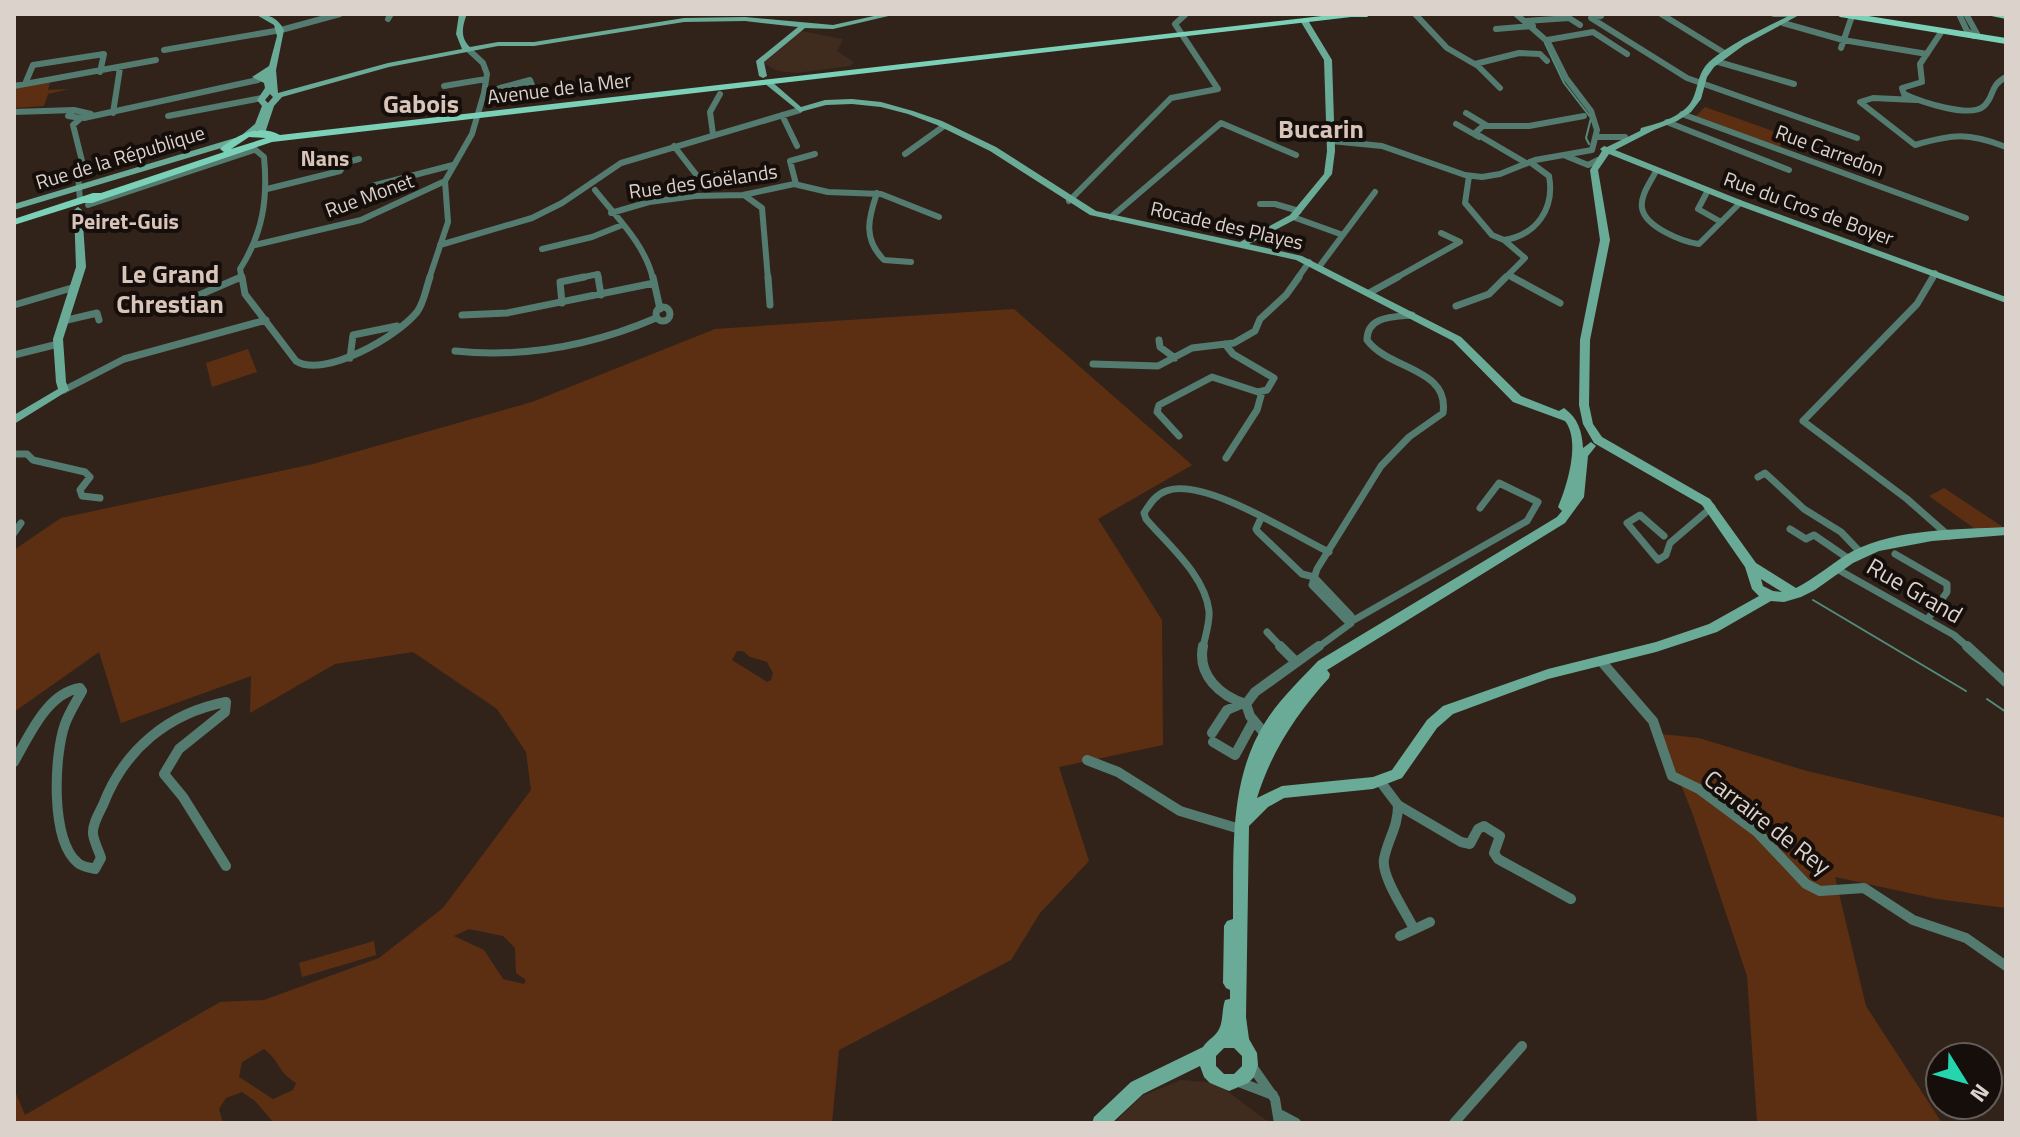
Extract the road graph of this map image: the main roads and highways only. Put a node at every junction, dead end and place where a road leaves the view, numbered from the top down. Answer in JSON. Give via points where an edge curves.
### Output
{"nodes":[{"id":1,"x":1348,"y":14,"type":"edge"},
{"id":2,"x":1367,"y":14,"type":"edge"},
{"id":3,"x":1840,"y":14,"type":"edge"},
{"id":4,"x":1986,"y":14,"type":"edge"},
{"id":5,"x":1852,"y":16,"type":"edge"},
{"id":6,"x":2006,"y":16,"type":"edge"},
{"id":7,"x":1280,"y":24,"type":"junction"},
{"id":8,"x":2002,"y":41,"type":"edge"},
{"id":9,"x":247,"y":134,"type":"road end"},
{"id":10,"x":250,"y":142,"type":"junction"},
{"id":11,"x":14,"y":224,"type":"edge"}],
"edges":[{"from":1,"to":2,"type":"main road","name":"Avenue de la Mer"},
{"from":1,"to":7,"type":"main road","name":"Avenue de la Mer"},
{"from":1,"to":7,"type":"main road","name":"Avenue de la Mer"},
{"from":3,"to":5,"type":"main road"},
{"from":4,"to":6,"type":"main road"},
{"from":5,"to":8,"type":"main road"},
{"from":7,"to":10,"type":"main road","name":"Avenue de la Mer"},
{"from":9,"to":10,"type":"main road"},
{"from":10,"to":11,"type":"main road"}]}
